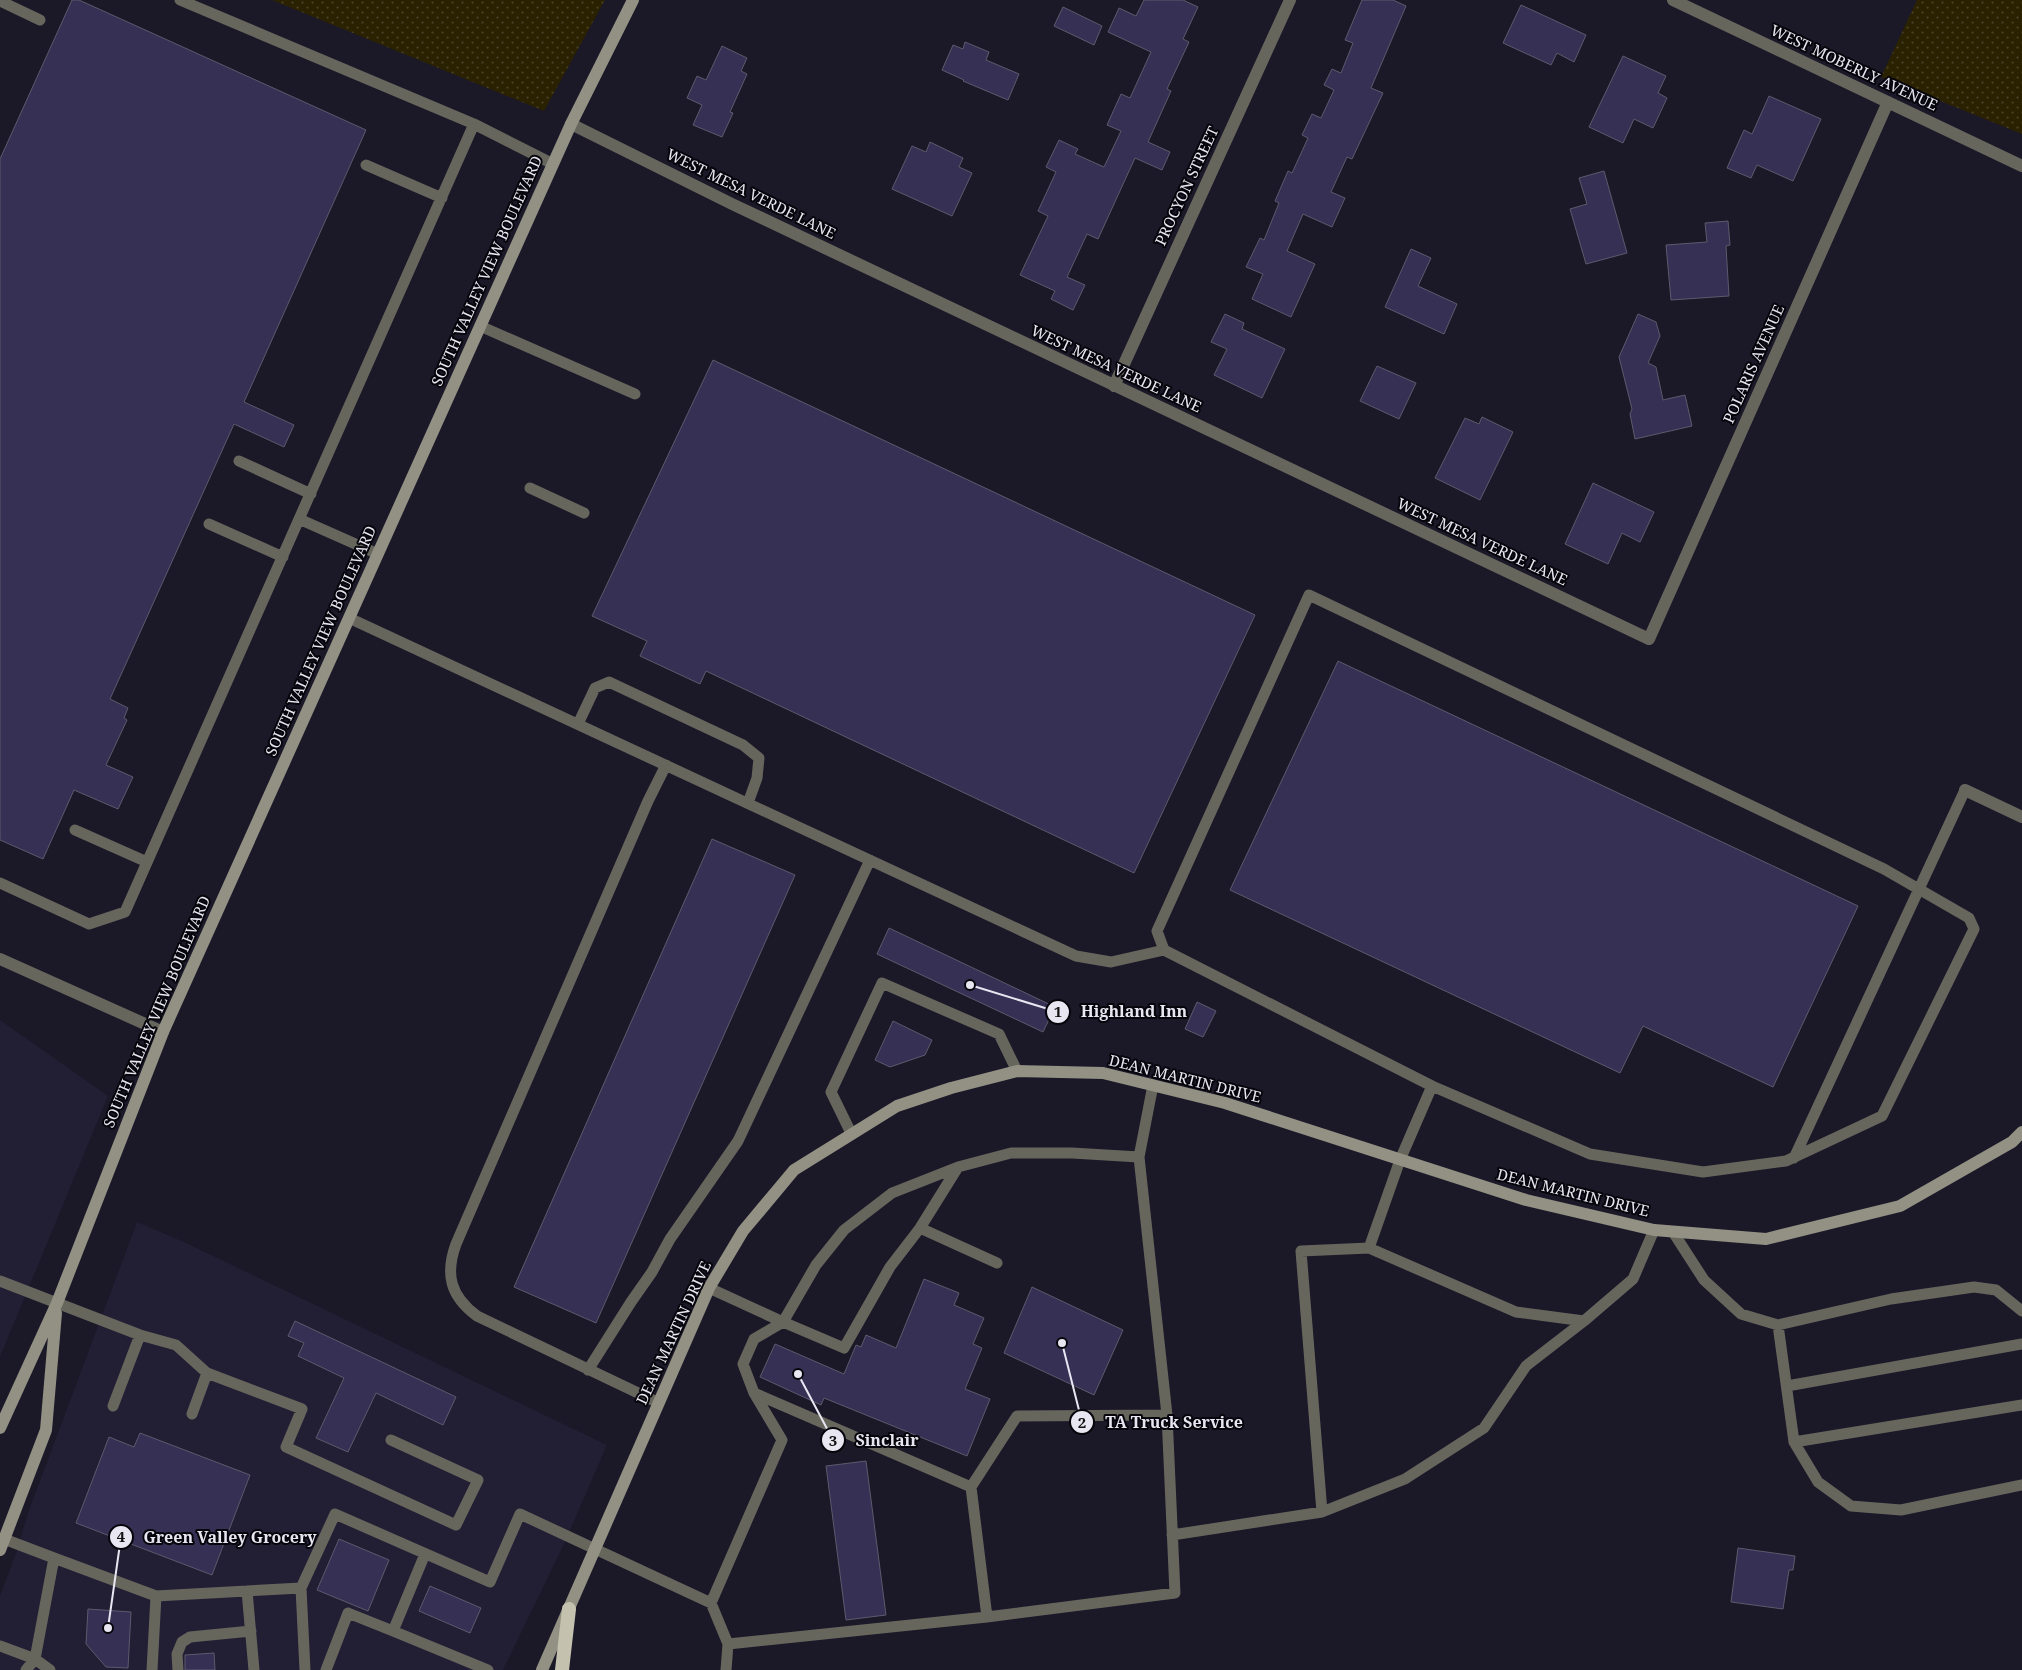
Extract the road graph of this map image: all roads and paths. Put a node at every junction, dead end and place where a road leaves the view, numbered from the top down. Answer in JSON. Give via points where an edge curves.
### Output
{"nodes":[{"id":1,"x":180,"y":0,"type":"edge"},
{"id":2,"x":633,"y":0,"type":"edge"},
{"id":3,"x":1290,"y":0,"type":"edge"},
{"id":4,"x":1673,"y":0,"type":"edge"},
{"id":5,"x":0,"y":1,"type":"edge"},
{"id":6,"x":40,"y":20,"type":"dead end"},
{"id":7,"x":1888,"y":102,"type":"junction"},
{"id":8,"x":474,"y":124,"type":"junction"},
{"id":9,"x":571,"y":124,"type":"junction"},
{"id":10,"x":553,"y":164,"type":"junction"},
{"id":11,"x":366,"y":165,"type":"dead end"},
{"id":12,"x":2022,"y":166,"type":"edge"},
{"id":13,"x":442,"y":198,"type":"junction"},
{"id":14,"x":480,"y":326,"type":"junction"},
{"id":15,"x":1114,"y":386,"type":"junction"},
{"id":16,"x":635,"y":394,"type":"dead end"},
{"id":17,"x":239,"y":461,"type":"dead end"},
{"id":18,"x":530,"y":488,"type":"dead end"},
{"id":19,"x":311,"y":494,"type":"junction"},
{"id":20,"x":584,"y":513,"type":"dead end"},
{"id":21,"x":299,"y":519,"type":"junction"},
{"id":22,"x":209,"y":524,"type":"dead end"},
{"id":23,"x":378,"y":554,"type":"junction"},
{"id":24,"x":283,"y":557,"type":"junction"},
{"id":25,"x":349,"y":618,"type":"junction"},
{"id":26,"x":1649,"y":639,"type":"joint"},
{"id":27,"x":578,"y":724,"type":"junction"},
{"id":28,"x":666,"y":764,"type":"junction"},
{"id":29,"x":1965,"y":790,"type":"joint"},
{"id":30,"x":748,"y":802,"type":"junction"},
{"id":31,"x":2022,"y":817,"type":"edge"},
{"id":32,"x":75,"y":830,"type":"dead end"},
{"id":33,"x":870,"y":860,"type":"junction"},
{"id":34,"x":147,"y":862,"type":"junction"},
{"id":35,"x":0,"y":883,"type":"edge"},
{"id":36,"x":1918,"y":890,"type":"junction"},
{"id":37,"x":1164,"y":950,"type":"junction"},
{"id":38,"x":0,"y":959,"type":"edge"},
{"id":39,"x":163,"y":1032,"type":"junction"},
{"id":40,"x":1017,"y":1071,"type":"junction"},
{"id":41,"x":1152,"y":1085,"type":"junction"},
{"id":42,"x":1432,"y":1086,"type":"junction"},
{"id":43,"x":2022,"y":1132,"type":"edge"},
{"id":44,"x":851,"y":1133,"type":"junction"},
{"id":45,"x":1138,"y":1157,"type":"junction"},
{"id":46,"x":1794,"y":1158,"type":"junction"},
{"id":47,"x":1400,"y":1160,"type":"junction"},
{"id":48,"x":958,"y":1167,"type":"junction"},
{"id":49,"x":920,"y":1228,"type":"junction"},
{"id":50,"x":1654,"y":1230,"type":"junction"},
{"id":51,"x":1673,"y":1232,"type":"junction"},
{"id":52,"x":1369,"y":1248,"type":"junction"},
{"id":53,"x":997,"y":1263,"type":"dead end"},
{"id":54,"x":0,"y":1281,"type":"edge"},
{"id":55,"x":709,"y":1288,"type":"junction"},
{"id":56,"x":57,"y":1303,"type":"junction"},
{"id":57,"x":2022,"y":1311,"type":"edge"},
{"id":58,"x":1584,"y":1321,"type":"junction"},
{"id":59,"x":783,"y":1322,"type":"junction"},
{"id":60,"x":1778,"y":1325,"type":"junction"},
{"id":61,"x":140,"y":1335,"type":"junction"},
{"id":62,"x":2022,"y":1344,"type":"edge"},
{"id":63,"x":588,"y":1370,"type":"junction"},
{"id":64,"x":207,"y":1373,"type":"junction"},
{"id":65,"x":1786,"y":1386,"type":"junction"},
{"id":66,"x":754,"y":1393,"type":"junction"},
{"id":67,"x":659,"y":1403,"type":"junction"},
{"id":68,"x":112,"y":1406,"type":"dead end"},
{"id":69,"x":2022,"y":1406,"type":"edge"},
{"id":70,"x":192,"y":1414,"type":"dead end"},
{"id":71,"x":1166,"y":1415,"type":"junction"},
{"id":72,"x":0,"y":1428,"type":"edge"},
{"id":73,"x":391,"y":1440,"type":"dead end"},
{"id":74,"x":1794,"y":1442,"type":"junction"},
{"id":75,"x":2022,"y":1485,"type":"edge"},
{"id":76,"x":972,"y":1487,"type":"junction"},
{"id":77,"x":1322,"y":1512,"type":"junction"},
{"id":78,"x":1172,"y":1535,"type":"junction"},
{"id":79,"x":2,"y":1544,"type":"edge"},
{"id":80,"x":595,"y":1550,"type":"junction"},
{"id":81,"x":425,"y":1554,"type":"junction"},
{"id":82,"x":54,"y":1558,"type":"junction"},
{"id":83,"x":301,"y":1588,"type":"junction"},
{"id":84,"x":247,"y":1591,"type":"junction"},
{"id":85,"x":156,"y":1596,"type":"junction"},
{"id":86,"x":711,"y":1603,"type":"junction"},
{"id":87,"x":569,"y":1608,"type":"junction"},
{"id":88,"x":987,"y":1617,"type":"junction"},
{"id":89,"x":393,"y":1630,"type":"junction"},
{"id":90,"x":251,"y":1631,"type":"junction"},
{"id":91,"x":728,"y":1644,"type":"junction"},
{"id":92,"x":0,"y":1646,"type":"edge"},
{"id":93,"x":35,"y":1659,"type":"junction"},
{"id":94,"x":26,"y":1670,"type":"edge"},
{"id":95,"x":50,"y":1670,"type":"edge"},
{"id":96,"x":152,"y":1670,"type":"edge"},
{"id":97,"x":178,"y":1670,"type":"edge"},
{"id":98,"x":254,"y":1670,"type":"edge"},
{"id":99,"x":305,"y":1670,"type":"edge"},
{"id":100,"x":326,"y":1670,"type":"edge"},
{"id":101,"x":488,"y":1670,"type":"edge"},
{"id":102,"x":542,"y":1670,"type":"edge"},
{"id":103,"x":562,"y":1670,"type":"edge"},
{"id":104,"x":726,"y":1670,"type":"edge"}],
"edges":[{"from":1,"to":8,"type":"lane"},
{"from":2,"to":9,"type":"main road","name":"SOUTH VALLEY VIEW BOULEVARD"},
{"from":3,"to":15,"type":"street","name":"PROCYON STREET"},
{"from":4,"to":7,"type":"street","name":"WEST MOBERLY AVENUE"},
{"from":5,"to":6,"type":"lane"},
{"from":7,"to":12,"type":"street","name":"WEST MOBERLY AVENUE"},
{"from":7,"to":26,"type":"street","name":"POLARIS AVENUE"},
{"from":8,"to":10,"type":"lane"},
{"from":8,"to":13,"type":"lane"},
{"from":9,"to":10,"type":"main road","name":"SOUTH VALLEY VIEW BOULEVARD"},
{"from":9,"to":15,"type":"street","name":"WEST MESA VERDE LANE"},
{"from":10,"to":14,"type":"main road","name":"SOUTH VALLEY VIEW BOULEVARD"},
{"from":11,"to":13,"type":"lane"},
{"from":13,"to":19,"type":"lane"},
{"from":14,"to":16,"type":"lane"},
{"from":14,"to":23,"type":"main road","name":"SOUTH VALLEY VIEW BOULEVARD"},
{"from":15,"to":26,"type":"street","name":"WEST MESA VERDE LANE"},
{"from":17,"to":19,"type":"lane"},
{"from":18,"to":20,"type":"lane"},
{"from":19,"to":21,"type":"lane"},
{"from":21,"to":23,"type":"lane"},
{"from":21,"to":24,"type":"lane"},
{"from":22,"to":24,"type":"lane"},
{"from":23,"to":25,"type":"main road","name":"SOUTH VALLEY VIEW BOULEVARD"},
{"from":24,"to":34,"type":"lane"},
{"from":25,"to":27,"type":"lane"},
{"from":25,"to":39,"type":"main road","name":"SOUTH VALLEY VIEW BOULEVARD"},
{"from":27,"to":28,"type":"lane"},
{"from":27,"to":30,"type":"lane","via":[[595,688],[609,682],[743,745],[759,758],[757,778]]},
{"from":28,"to":30,"type":"lane"},
{"from":28,"to":63,"type":"lane","via":[[456,1244],[449,1270],[458,1297],[477,1316]]},
{"from":29,"to":31,"type":"street"},
{"from":29,"to":36,"type":"lane"},
{"from":30,"to":33,"type":"lane"},
{"from":32,"to":34,"type":"lane"},
{"from":33,"to":37,"type":"lane","via":[[1076,956],[1111,962]]},
{"from":33,"to":63,"type":"lane","via":[[738,1141],[670,1239]]},
{"from":34,"to":35,"type":"lane","via":[[125,912],[89,924]]},
{"from":36,"to":37,"type":"lane","via":[[1884,870],[1309,595],[1157,931]]},
{"from":36,"to":46,"type":"lane"},
{"from":36,"to":46,"type":"lane","via":[[1969,918],[1974,929],[1882,1116]]},
{"from":37,"to":42,"type":"lane"},
{"from":38,"to":39,"type":"street"},
{"from":39,"to":56,"type":"main road","name":"SOUTH VALLEY VIEW BOULEVARD"},
{"from":40,"to":41,"type":"main road","name":"DEAN MARTIN DRIVE","via":[[1103,1073]]},
{"from":40,"to":44,"type":"main road","name":"DEAN MARTIN DRIVE","via":[[897,1106]]},
{"from":40,"to":44,"type":"lane","via":[[999,1034],[882,983],[831,1092]]},
{"from":41,"to":45,"type":"lane"},
{"from":41,"to":47,"type":"main road","name":"DEAN MARTIN DRIVE","via":[[1224,1103]]},
{"from":42,"to":46,"type":"lane","via":[[1590,1154],[1703,1172]]},
{"from":42,"to":47,"type":"lane"},
{"from":43,"to":51,"type":"main road","name":"DEAN MARTIN DRIVE","via":[[2012,1142],[1900,1206],[1766,1239]]},
{"from":44,"to":55,"type":"main road","name":"DEAN MARTIN DRIVE","via":[[794,1170],[743,1231]]},
{"from":45,"to":48,"type":"lane","via":[[1011,1154]]},
{"from":45,"to":71,"type":"lane"},
{"from":47,"to":50,"type":"main road","name":"DEAN MARTIN DRIVE","via":[[1526,1200]]},
{"from":47,"to":52,"type":"lane"},
{"from":48,"to":49,"type":"lane"},
{"from":48,"to":59,"type":"lane","via":[[892,1193],[844,1230],[816,1264]]},
{"from":49,"to":53,"type":"lane"},
{"from":49,"to":59,"type":"lane","via":[[890,1267],[844,1348]]},
{"from":50,"to":51,"type":"main road","name":"DEAN MARTIN DRIVE"},
{"from":50,"to":58,"type":"lane","via":[[1633,1279]]},
{"from":51,"to":60,"type":"lane","via":[[1704,1280],[1741,1314]]},
{"from":52,"to":58,"type":"lane","via":[[1516,1312]]},
{"from":52,"to":77,"type":"lane","via":[[1302,1251]]},
{"from":54,"to":56,"type":"lane"},
{"from":55,"to":59,"type":"lane"},
{"from":55,"to":67,"type":"main road","name":"DEAN MARTIN DRIVE"},
{"from":56,"to":61,"type":"lane"},
{"from":56,"to":72,"type":"main road","name":"SOUTH VALLEY VIEW BOULEVARD"},
{"from":56,"to":79,"type":"main road","name":"SOUTH VALLEY VIEW BOULEVARD","via":[[46,1430]]},
{"from":57,"to":60,"type":"lane","via":[[1996,1290],[1974,1287],[1891,1299]]},
{"from":58,"to":77,"type":"lane","via":[[1526,1366],[1484,1428],[1405,1479]]},
{"from":59,"to":66,"type":"lane","via":[[754,1339],[742,1364]]},
{"from":60,"to":65,"type":"lane"},
{"from":61,"to":64,"type":"lane","via":[[176,1344]]},
{"from":61,"to":68,"type":"lane"},
{"from":62,"to":65,"type":"lane"},
{"from":63,"to":67,"type":"lane"},
{"from":64,"to":70,"type":"lane"},
{"from":64,"to":73,"type":"lane","via":[[302,1409],[286,1448],[456,1525],[478,1480]]},
{"from":65,"to":74,"type":"lane"},
{"from":66,"to":76,"type":"lane"},
{"from":66,"to":86,"type":"lane","via":[[782,1440]]},
{"from":67,"to":80,"type":"main road","name":"DEAN MARTIN DRIVE"},
{"from":69,"to":74,"type":"lane"},
{"from":71,"to":76,"type":"lane","via":[[1017,1416]]},
{"from":71,"to":78,"type":"lane"},
{"from":74,"to":75,"type":"lane","via":[[1818,1482],[1851,1506],[1900,1510]]},
{"from":76,"to":88,"type":"lane"},
{"from":77,"to":78,"type":"lane"},
{"from":78,"to":88,"type":"lane","via":[[1175,1593]]},
{"from":79,"to":82,"type":"lane"},
{"from":80,"to":81,"type":"lane","via":[[520,1514],[490,1582]]},
{"from":80,"to":86,"type":"lane"},
{"from":80,"to":87,"type":"main road","name":"DEAN MARTIN DRIVE"},
{"from":81,"to":83,"type":"lane","via":[[335,1514]]},
{"from":81,"to":89,"type":"lane"},
{"from":82,"to":85,"type":"lane"},
{"from":82,"to":93,"type":"lane"},
{"from":83,"to":84,"type":"lane"},
{"from":83,"to":99,"type":"lane"},
{"from":84,"to":85,"type":"lane"},
{"from":84,"to":90,"type":"lane"},
{"from":85,"to":96,"type":"lane"},
{"from":86,"to":91,"type":"lane"},
{"from":87,"to":102,"type":"main road","name":"DEAN MARTIN DRIVE"},
{"from":87,"to":103,"type":"highway"},
{"from":88,"to":91,"type":"lane"},
{"from":89,"to":100,"type":"lane","via":[[348,1613]]},
{"from":89,"to":101,"type":"lane"},
{"from":90,"to":97,"type":"lane","via":[[190,1637],[182,1642],[177,1654]]},
{"from":90,"to":98,"type":"lane"},
{"from":91,"to":104,"type":"lane"},
{"from":92,"to":93,"type":"lane"},
{"from":93,"to":94,"type":"lane"},
{"from":93,"to":95,"type":"lane"}]}
